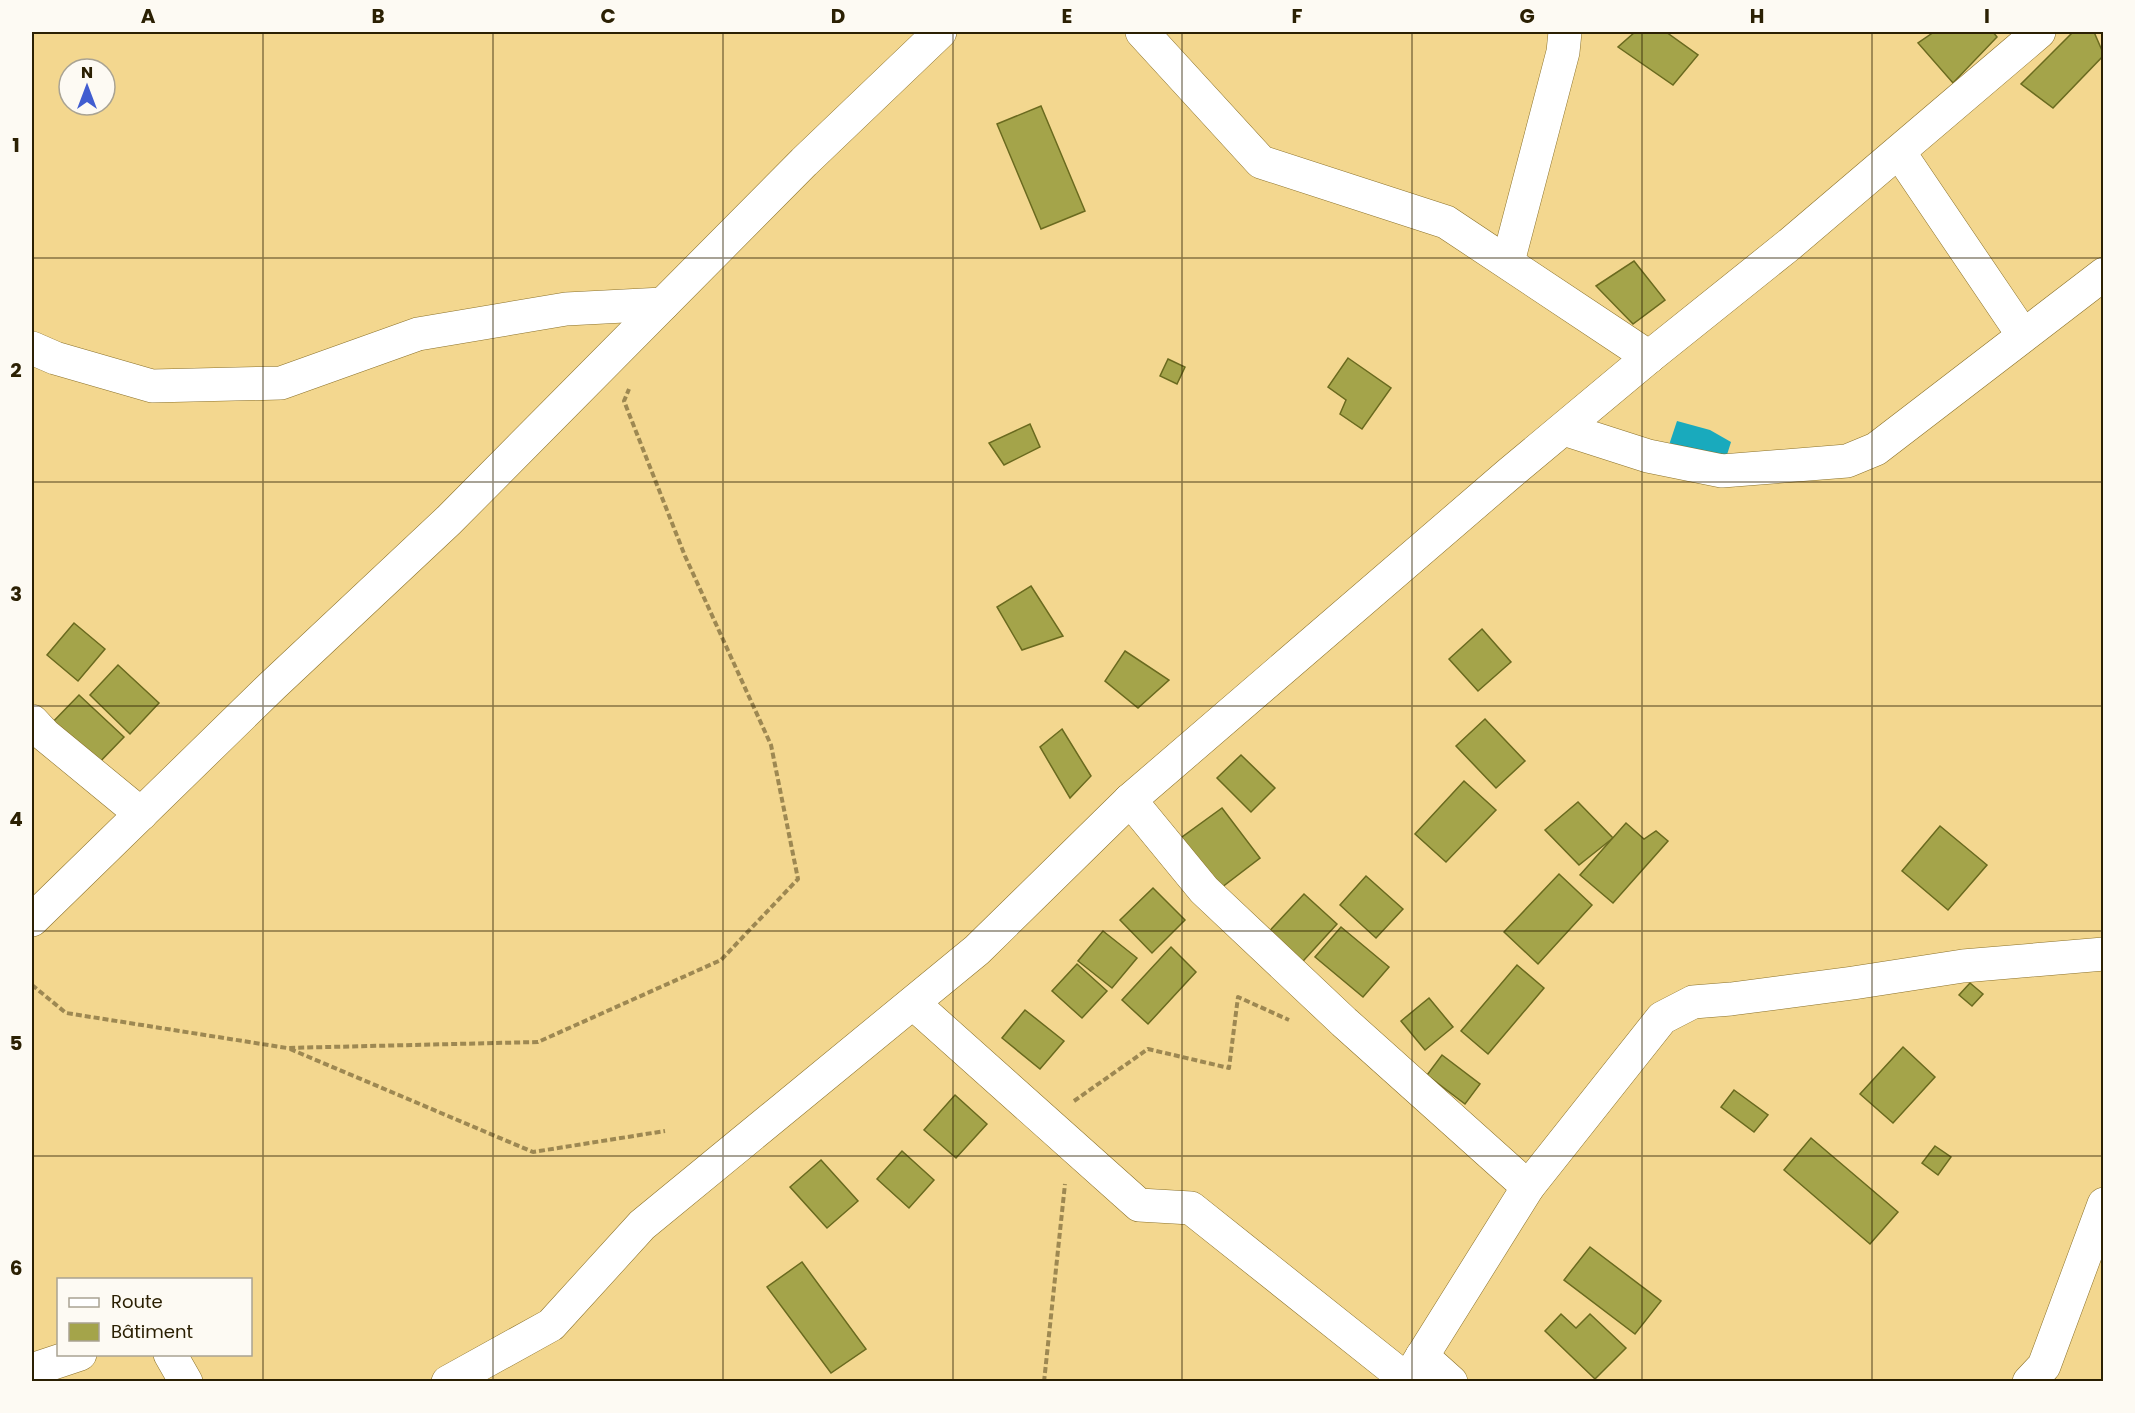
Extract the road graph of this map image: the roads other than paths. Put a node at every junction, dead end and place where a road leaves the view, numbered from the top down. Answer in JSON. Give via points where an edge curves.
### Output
{"nodes":[{"id":1,"x":940,"y":32,"type":"edge"},
{"id":2,"x":1142,"y":32,"type":"edge"},
{"id":3,"x":1565,"y":32,"type":"edge"},
{"id":4,"x":2039,"y":32,"type":"edge"},
{"id":5,"x":1899,"y":152,"type":"junction"},
{"id":6,"x":1508,"y":262,"type":"junction"},
{"id":7,"x":2103,"y":274,"type":"edge"},
{"id":8,"x":663,"y":304,"type":"junction"},
{"id":9,"x":2023,"y":335,"type":"junction"},
{"id":10,"x":32,"y":348,"type":"edge"},
{"id":11,"x":1649,"y":357,"type":"junction"},
{"id":12,"x":1564,"y":429,"type":"junction"},
{"id":13,"x":32,"y":721,"type":"edge"},
{"id":14,"x":1130,"y":800,"type":"junction"},
{"id":15,"x":141,"y":814,"type":"junction"},
{"id":16,"x":32,"y":920,"type":"edge"},
{"id":17,"x":2103,"y":954,"type":"edge"},
{"id":18,"x":913,"y":1003,"type":"junction"},
{"id":19,"x":1528,"y":1187,"type":"junction"},
{"id":20,"x":2103,"y":1204,"type":"edge"},
{"id":21,"x":74,"y":1356,"type":"edge"},
{"id":22,"x":171,"y":1356,"type":"edge"},
{"id":23,"x":32,"y":1370,"type":"edge"},
{"id":24,"x":1412,"y":1372,"type":"edge"},
{"id":25,"x":186,"y":1382,"type":"edge"},
{"id":26,"x":448,"y":1382,"type":"edge"},
{"id":27,"x":1451,"y":1382,"type":"edge"},
{"id":28,"x":2029,"y":1382,"type":"edge"}],
"edges":[{"from":1,"to":8,"type":"street"},
{"from":2,"to":6,"type":"street","via":[[1261,162],[1446,222]]},
{"from":3,"to":6,"type":"street"},
{"from":4,"to":5,"type":"street"},
{"from":5,"to":9,"type":"street"},
{"from":5,"to":11,"type":"street"},
{"from":6,"to":11,"type":"street"},
{"from":7,"to":9,"type":"street"},
{"from":8,"to":10,"type":"street","via":[[566,309],[418,334],[281,383],[152,386]]},
{"from":8,"to":15,"type":"street","via":[[449,520]]},
{"from":9,"to":12,"type":"street","via":[[1876,449],[1847,461],[1722,471],[1648,456]]},
{"from":11,"to":12,"type":"street"},
{"from":12,"to":14,"type":"street"},
{"from":13,"to":15,"type":"street"},
{"from":14,"to":18,"type":"street","via":[[977,950]]},
{"from":14,"to":19,"type":"street","via":[[1204,890]]},
{"from":15,"to":16,"type":"street"},
{"from":17,"to":19,"type":"street","via":[[1963,966],[1693,1002],[1662,1018]]},
{"from":18,"to":24,"type":"street","via":[[1139,1205],[1191,1208]]},
{"from":18,"to":26,"type":"street","via":[[642,1226],[551,1325]]},
{"from":19,"to":24,"type":"street"},
{"from":20,"to":28,"type":"street","via":[[2044,1366]]},
{"from":21,"to":23,"type":"street"},
{"from":22,"to":25,"type":"street"},
{"from":24,"to":27,"type":"street"}]}
